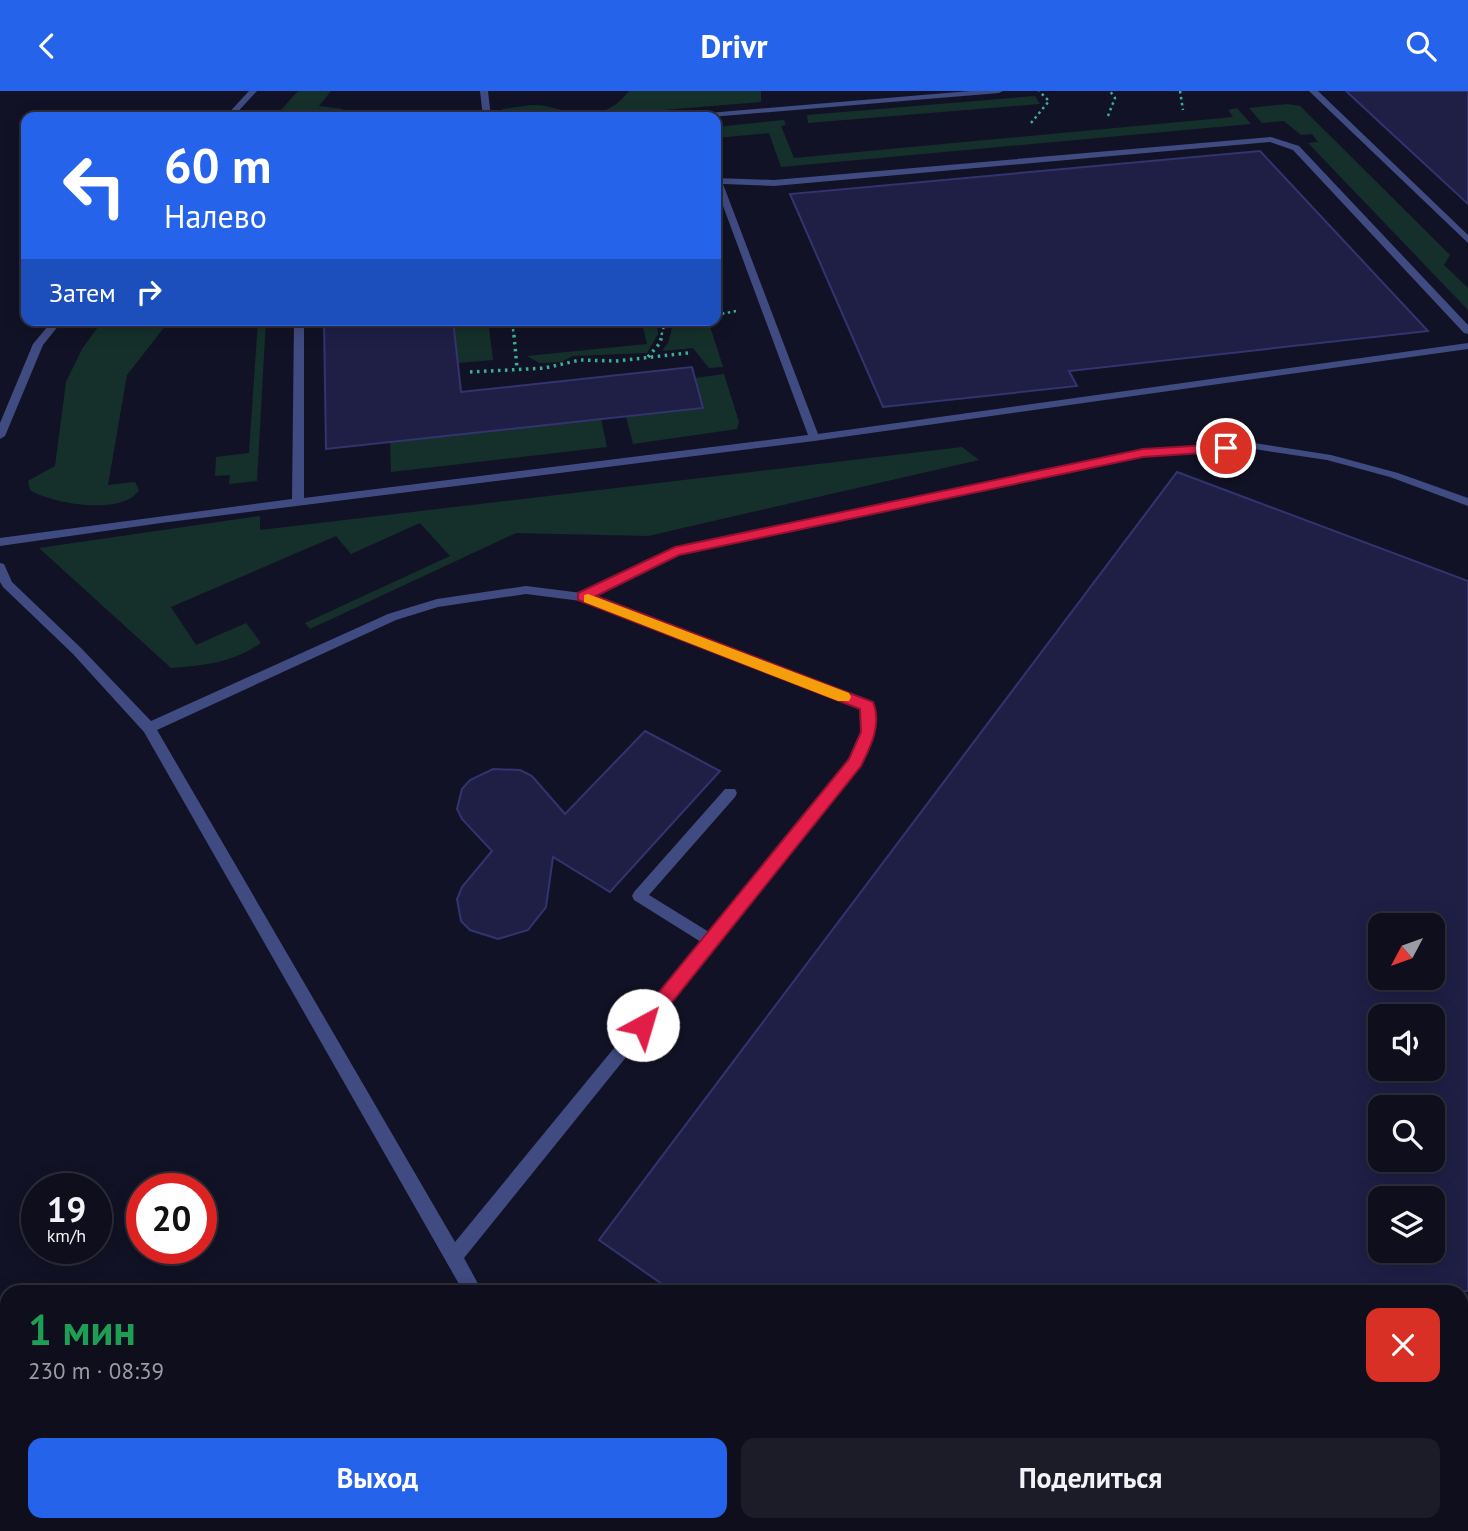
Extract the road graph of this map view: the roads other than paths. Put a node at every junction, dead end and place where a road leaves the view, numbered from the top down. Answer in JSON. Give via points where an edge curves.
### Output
{"nodes":[{"id":1,"x":253,"y":91,"type":"edge"},
{"id":2,"x":484,"y":91,"type":"edge"},
{"id":3,"x":999,"y":91,"type":"edge"},
{"id":4,"x":1313,"y":91,"type":"edge"},
{"id":5,"x":943,"y":93,"type":"edge"},
{"id":6,"x":234,"y":112,"type":"edge"},
{"id":7,"x":486,"y":112,"type":"edge"},
{"id":8,"x":721,"y":113,"type":"edge"},
{"id":9,"x":721,"y":181,"type":"edge"},
{"id":10,"x":721,"y":192,"type":"edge"},
{"id":11,"x":1468,"y":240,"type":"edge"},
{"id":12,"x":53,"y":326,"type":"edge"},
{"id":13,"x":299,"y":326,"type":"edge"},
{"id":14,"x":1468,"y":331,"type":"edge"},
{"id":15,"x":1468,"y":346,"type":"edge"},
{"id":16,"x":0,"y":436,"type":"edge"},
{"id":17,"x":814,"y":438,"type":"junction"},
{"id":18,"x":298,"y":502,"type":"junction"},
{"id":19,"x":1468,"y":502,"type":"edge"},
{"id":20,"x":0,"y":542,"type":"edge"},
{"id":21,"x":0,"y":568,"type":"edge"},
{"id":22,"x":583,"y":597,"type":"junction"},
{"id":23,"x":149,"y":728,"type":"junction"},
{"id":24,"x":730,"y":793,"type":"dead end"},
{"id":25,"x":712,"y":941,"type":"junction"},
{"id":26,"x":454,"y":1257,"type":"junction"},
{"id":27,"x":470,"y":1285,"type":"edge"}],
"edges":[{"from":1,"to":6,"type":"lane"},
{"from":2,"to":7,"type":"lane"},
{"from":3,"to":5,"type":"lane"},
{"from":4,"to":11,"type":"lane"},
{"from":5,"to":8,"type":"lane"},
{"from":9,"to":14,"type":"lane","via":[[774,183],[1271,139],[1296,148]]},
{"from":10,"to":17,"type":"lane"},
{"from":12,"to":16,"type":"lane","via":[[38,344]]},
{"from":13,"to":18,"type":"lane"},
{"from":15,"to":17,"type":"lane"},
{"from":17,"to":18,"type":"lane"},
{"from":18,"to":20,"type":"lane"},
{"from":19,"to":22,"type":"lane","via":[[1327,457],[1254,446],[1143,453],[675,552]]},
{"from":21,"to":23,"type":"lane","via":[[6,584]]},
{"from":22,"to":23,"type":"lane","via":[[526,590],[437,603],[392,617]]},
{"from":22,"to":25,"type":"lane","via":[[867,706],[868,732],[856,762]]},
{"from":23,"to":26,"type":"lane"},
{"from":24,"to":25,"type":"lane","via":[[639,896]]},
{"from":25,"to":26,"type":"lane"},
{"from":26,"to":27,"type":"lane"}]}
